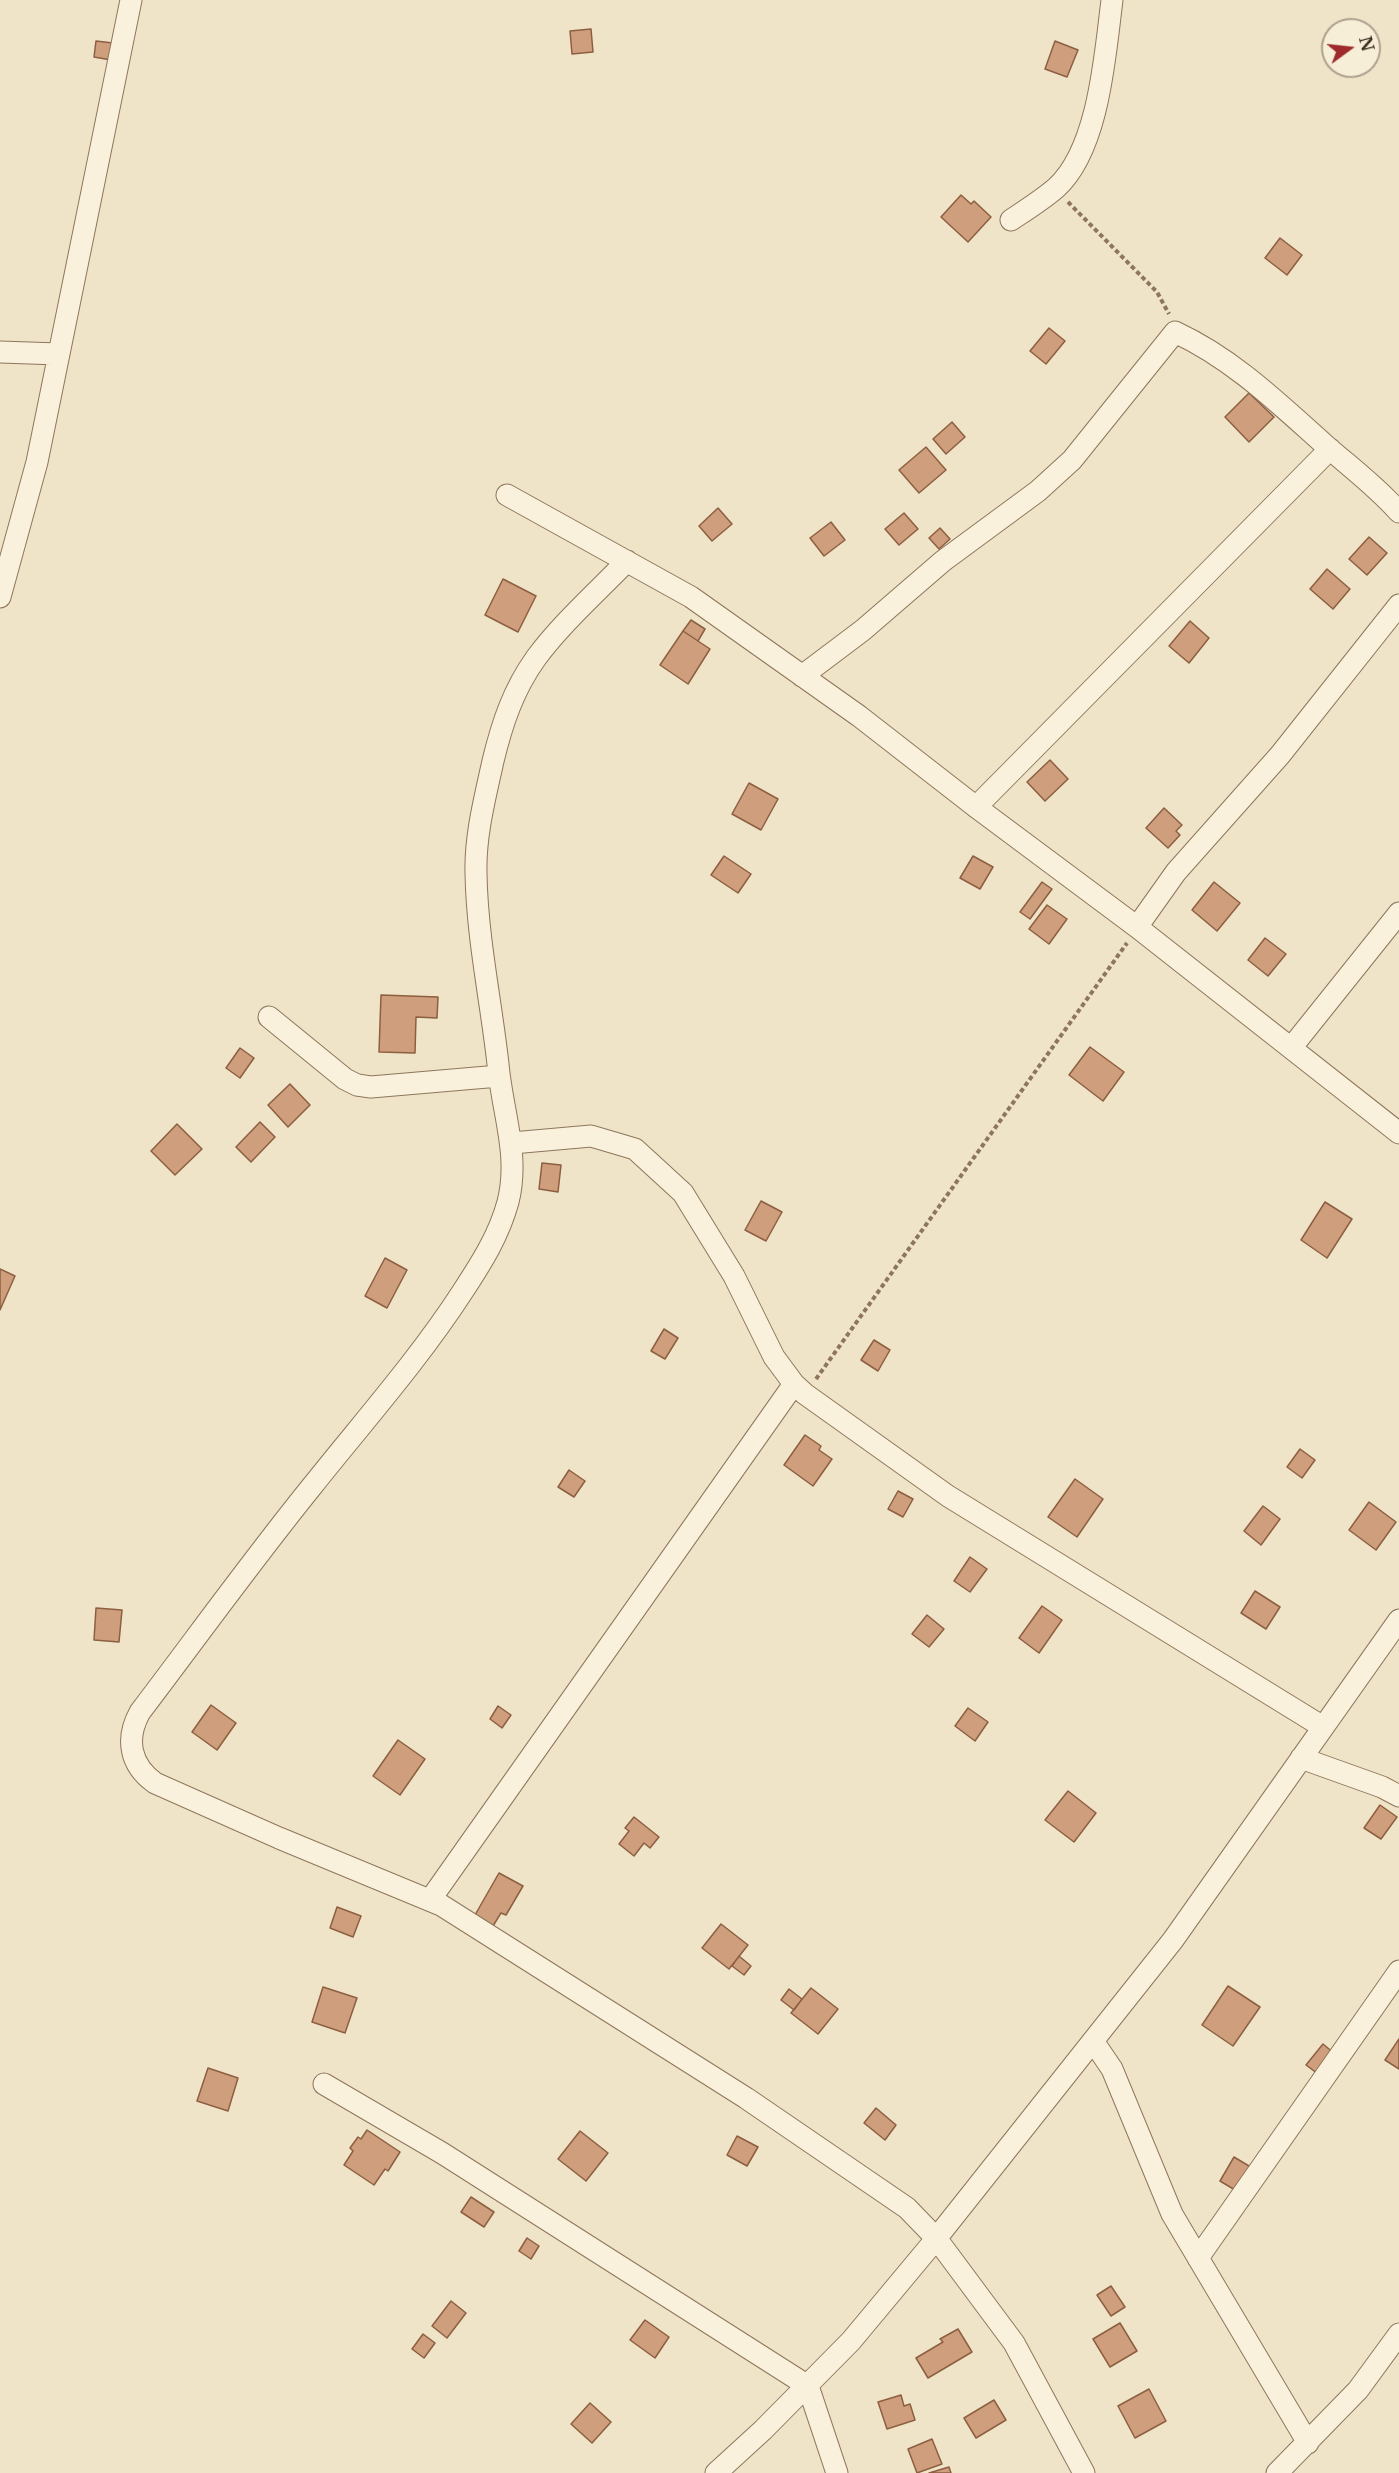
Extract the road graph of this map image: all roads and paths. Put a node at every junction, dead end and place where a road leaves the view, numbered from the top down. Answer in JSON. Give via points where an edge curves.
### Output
{"nodes":[{"id":1,"x":131,"y":0,"type":"edge"},
{"id":2,"x":1112,"y":0,"type":"edge"},
{"id":3,"x":1056,"y":187,"type":"junction"},
{"id":4,"x":1011,"y":220,"type":"dead end"},
{"id":5,"x":1175,"y":332,"type":"junction"},
{"id":6,"x":0,"y":352,"type":"edge"},
{"id":7,"x":59,"y":354,"type":"junction"},
{"id":8,"x":1330,"y":449,"type":"junction"},
{"id":9,"x":507,"y":495,"type":"dead end"},
{"id":10,"x":1399,"y":512,"type":"edge"},
{"id":11,"x":627,"y":561,"type":"junction"},
{"id":12,"x":0,"y":597,"type":"edge"},
{"id":13,"x":1399,"y":605,"type":"edge"},
{"id":14,"x":802,"y":676,"type":"junction"},
{"id":15,"x":976,"y":807,"type":"junction"},
{"id":16,"x":1399,"y":913,"type":"edge"},
{"id":17,"x":1137,"y":927,"type":"junction"},
{"id":18,"x":269,"y":1017,"type":"dead end"},
{"id":19,"x":1291,"y":1048,"type":"junction"},
{"id":20,"x":499,"y":1076,"type":"junction"},
{"id":21,"x":1399,"y":1133,"type":"edge"},
{"id":22,"x":512,"y":1143,"type":"junction"},
{"id":23,"x":800,"y":1389,"type":"junction"},
{"id":24,"x":1399,"y":1620,"type":"edge"},
{"id":25,"x":1323,"y":1727,"type":"junction"},
{"id":26,"x":1301,"y":1758,"type":"junction"},
{"id":27,"x":1399,"y":1796,"type":"edge"},
{"id":28,"x":430,"y":1900,"type":"junction"},
{"id":29,"x":1399,"y":1971,"type":"edge"},
{"id":30,"x":1093,"y":2041,"type":"junction"},
{"id":31,"x":324,"y":2084,"type":"dead end"},
{"id":32,"x":936,"y":2238,"type":"junction"},
{"id":33,"x":1198,"y":2258,"type":"junction"},
{"id":34,"x":1399,"y":2334,"type":"edge"},
{"id":35,"x":808,"y":2386,"type":"junction"},
{"id":36,"x":1308,"y":2443,"type":"junction"},
{"id":37,"x":716,"y":2473,"type":"edge"},
{"id":38,"x":837,"y":2473,"type":"edge"},
{"id":39,"x":1084,"y":2473,"type":"edge"},
{"id":40,"x":1277,"y":2473,"type":"edge"}],
"edges":[{"from":1,"to":7,"type":"street"},
{"from":2,"to":3,"type":"street","via":[[1089,134],[1077,161]]},
{"from":3,"to":4,"type":"street"},
{"from":3,"to":5,"type":"path","via":[[1157,292]]},
{"from":5,"to":8,"type":"street","via":[[1238,368]]},
{"from":5,"to":14,"type":"street","via":[[1072,460]]},
{"from":6,"to":7,"type":"street"},
{"from":7,"to":12,"type":"street","via":[[37,462]]},
{"from":8,"to":10,"type":"street","via":[[1377,487]]},
{"from":8,"to":15,"type":"street"},
{"from":9,"to":11,"type":"street"},
{"from":11,"to":14,"type":"street","via":[[691,597]]},
{"from":11,"to":20,"type":"street","via":[[536,658],[504,719],[483,806],[476,871]]},
{"from":13,"to":17,"type":"street","via":[[1280,755],[1176,872]]},
{"from":14,"to":15,"type":"street"},
{"from":15,"to":17,"type":"street"},
{"from":16,"to":19,"type":"street"},
{"from":17,"to":19,"type":"street"},
{"from":17,"to":23,"type":"path","via":[[1064,1033]]},
{"from":18,"to":20,"type":"street","via":[[357,1085]]},
{"from":19,"to":21,"type":"street"},
{"from":20,"to":22,"type":"street"},
{"from":22,"to":23,"type":"street","via":[[591,1136],[635,1149],[683,1193],[734,1276],[774,1357]]},
{"from":22,"to":28,"type":"street","via":[[513,1173],[508,1202],[486,1256],[438,1330],[310,1489],[140,1712],[131,1732],[135,1762],[155,1783]]},
{"from":23,"to":25,"type":"street","via":[[948,1496]]},
{"from":23,"to":28,"type":"street"},
{"from":24,"to":25,"type":"street"},
{"from":25,"to":26,"type":"street"},
{"from":26,"to":27,"type":"street"},
{"from":26,"to":30,"type":"street","via":[[1173,1940]]},
{"from":28,"to":32,"type":"street","via":[[746,2098],[907,2208]]},
{"from":29,"to":33,"type":"street"},
{"from":30,"to":32,"type":"street"},
{"from":30,"to":33,"type":"street","via":[[1112,2069],[1172,2214]]},
{"from":31,"to":35,"type":"street","via":[[441,2153]]},
{"from":32,"to":35,"type":"street"},
{"from":32,"to":39,"type":"street","via":[[1014,2343]]},
{"from":33,"to":36,"type":"street"},
{"from":34,"to":36,"type":"street","via":[[1358,2390]]},
{"from":35,"to":37,"type":"street"},
{"from":35,"to":38,"type":"street"},
{"from":36,"to":40,"type":"street"}]}
